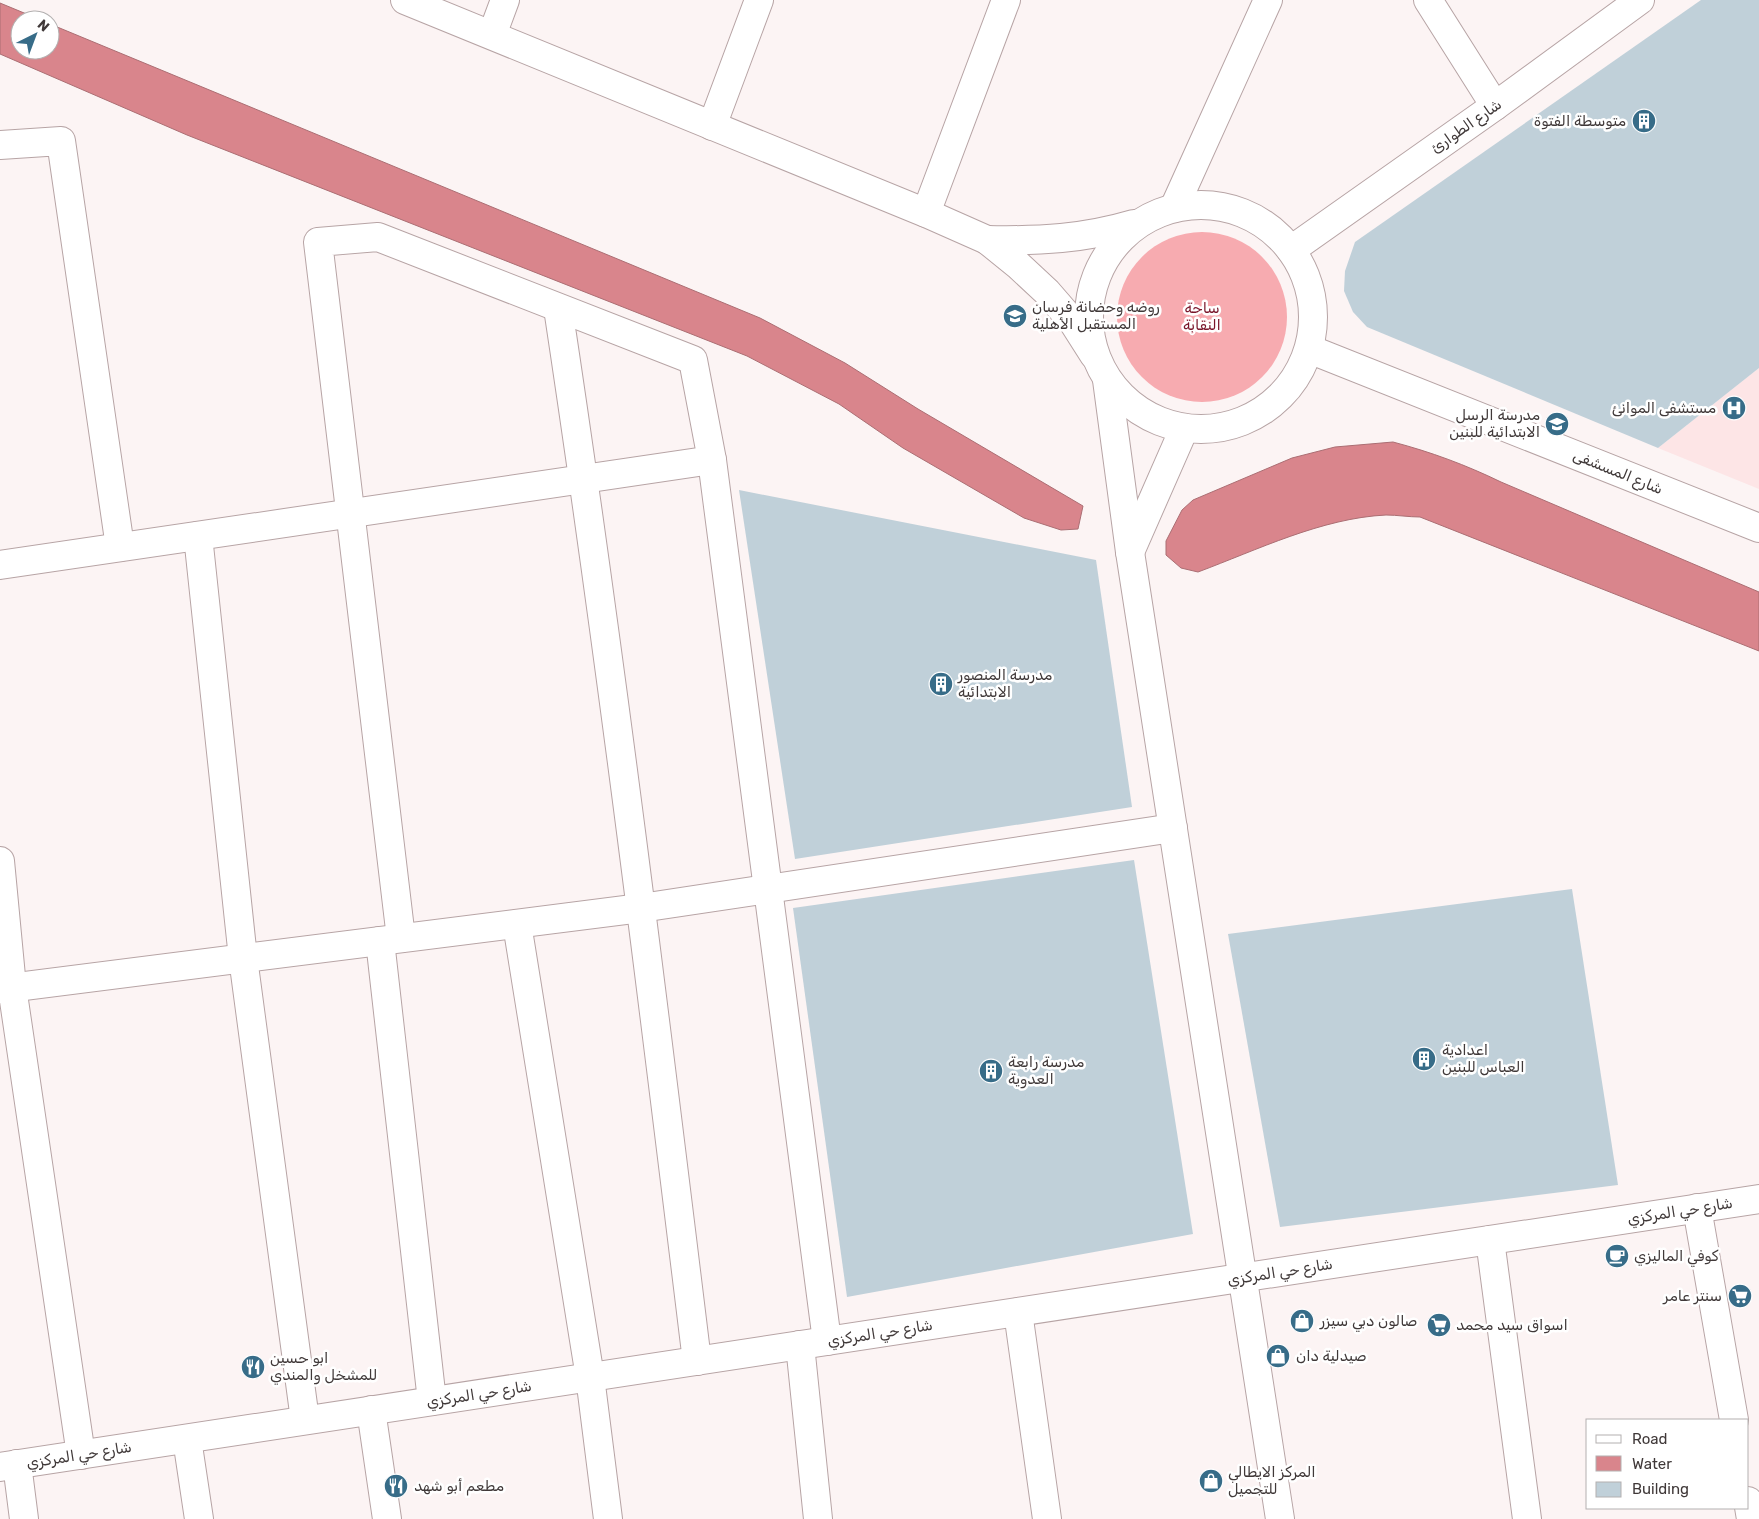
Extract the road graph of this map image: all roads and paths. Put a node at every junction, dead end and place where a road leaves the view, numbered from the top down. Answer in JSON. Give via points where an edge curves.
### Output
{"nodes":[{"id":1,"x":405,"y":0,"type":"edge"},
{"id":2,"x":505,"y":0,"type":"edge"},
{"id":3,"x":759,"y":0,"type":"edge"},
{"id":4,"x":1006,"y":0,"type":"edge"},
{"id":5,"x":1268,"y":0,"type":"edge"},
{"id":6,"x":1428,"y":0,"type":"edge"},
{"id":7,"x":1640,"y":0,"type":"edge"},
{"id":8,"x":492,"y":35,"type":"junction"},
{"id":9,"x":1494,"y":106,"type":"junction"},
{"id":10,"x":712,"y":126,"type":"junction"},
{"id":11,"x":0,"y":145,"type":"edge"},
{"id":12,"x":1174,"y":208,"type":"junction"},
{"id":13,"x":926,"y":213,"type":"junction"},
{"id":14,"x":1140,"y":222,"type":"junction"},
{"id":15,"x":987,"y":240,"type":"junction"},
{"id":16,"x":1291,"y":250,"type":"junction"},
{"id":17,"x":558,"y":308,"type":"junction"},
{"id":18,"x":1309,"y":350,"type":"junction"},
{"id":19,"x":1094,"y":355,"type":"junction"},
{"id":20,"x":1107,"y":380,"type":"junction"},
{"id":21,"x":1184,"y":429,"type":"junction"},
{"id":22,"x":712,"y":460,"type":"junction"},
{"id":23,"x":584,"y":479,"type":"junction"},
{"id":24,"x":351,"y":513,"type":"junction"},
{"id":25,"x":1759,"y":528,"type":"edge"},
{"id":26,"x":198,"y":536,"type":"junction"},
{"id":27,"x":120,"y":547,"type":"junction"},
{"id":28,"x":1130,"y":552,"type":"junction"},
{"id":29,"x":0,"y":565,"type":"edge"},
{"id":30,"x":1174,"y":828,"type":"junction"},
{"id":31,"x":0,"y":861,"type":"edge"},
{"id":32,"x":768,"y":888,"type":"junction"},
{"id":33,"x":641,"y":908,"type":"junction"},
{"id":34,"x":517,"y":924,"type":"junction"},
{"id":35,"x":391,"y":940,"type":"junction"},
{"id":36,"x":243,"y":958,"type":"junction"},
{"id":37,"x":6,"y":988,"type":"edge"},
{"id":38,"x":1759,"y":1199,"type":"edge"},
{"id":39,"x":1697,"y":1208,"type":"junction"},
{"id":40,"x":1490,"y":1240,"type":"junction"},
{"id":41,"x":1244,"y":1278,"type":"junction"},
{"id":42,"x":1018,"y":1312,"type":"junction"},
{"id":43,"x":827,"y":1341,"type":"junction"},
{"id":44,"x":800,"y":1345,"type":"junction"},
{"id":45,"x":697,"y":1361,"type":"junction"},
{"id":46,"x":590,"y":1377,"type":"junction"},
{"id":47,"x":432,"y":1401,"type":"junction"},
{"id":48,"x":371,"y":1410,"type":"junction"},
{"id":49,"x":1734,"y":1419,"type":"edge"},
{"id":50,"x":305,"y":1420,"type":"junction"},
{"id":51,"x":187,"y":1438,"type":"junction"},
{"id":52,"x":81,"y":1455,"type":"junction"},
{"id":53,"x":8,"y":1466,"type":"edge"},
{"id":54,"x":24,"y":1519,"type":"edge"},
{"id":55,"x":199,"y":1519,"type":"edge"},
{"id":56,"x":387,"y":1519,"type":"edge"},
{"id":57,"x":608,"y":1519,"type":"edge"},
{"id":58,"x":818,"y":1519,"type":"edge"},
{"id":59,"x":1047,"y":1519,"type":"edge"},
{"id":60,"x":1280,"y":1519,"type":"edge"},
{"id":61,"x":1527,"y":1519,"type":"edge"}],
"edges":[{"from":1,"to":8,"type":"street"},
{"from":2,"to":8,"type":"street"},
{"from":3,"to":10,"type":"street"},
{"from":4,"to":13,"type":"street"},
{"from":5,"to":12,"type":"street"},
{"from":6,"to":9,"type":"street"},
{"from":7,"to":9,"type":"street","name":"شارع الطوارئ"},
{"from":8,"to":10,"type":"street"},
{"from":9,"to":16,"type":"street","name":"شارع الطوارئ"},
{"from":10,"to":13,"type":"street"},
{"from":11,"to":27,"type":"street","via":[[61,141]]},
{"from":12,"to":14,"type":"street"},
{"from":12,"to":16,"type":"street","via":[[1206,204],[1238,211],[1267,226]]},
{"from":13,"to":15,"type":"street"},
{"from":14,"to":15,"type":"street","via":[[1103,233],[1065,238]]},
{"from":14,"to":19,"type":"street","via":[[1112,247],[1094,280],[1088,318]]},
{"from":15,"to":19,"type":"street","via":[[1047,292],[1073,322]]},
{"from":16,"to":18,"type":"street","via":[[1307,280],[1312,306]]},
{"from":17,"to":22,"type":"street","via":[[693,360]]},
{"from":17,"to":23,"type":"street"},
{"from":17,"to":24,"type":"street","via":[[378,237],[318,242]]},
{"from":18,"to":21,"type":"street","via":[[1296,378],[1274,403],[1247,420],[1216,429]]},
{"from":18,"to":25,"type":"street","name":"شارع المسشفى"},
{"from":19,"to":20,"type":"street"},
{"from":20,"to":21,"type":"street","via":[[1128,404],[1154,420]]},
{"from":20,"to":28,"type":"street"},
{"from":21,"to":28,"type":"street"},
{"from":22,"to":23,"type":"street"},
{"from":22,"to":32,"type":"street"},
{"from":23,"to":24,"type":"street"},
{"from":23,"to":33,"type":"street"},
{"from":24,"to":26,"type":"street"},
{"from":24,"to":35,"type":"street"},
{"from":26,"to":27,"type":"street"},
{"from":26,"to":36,"type":"street"},
{"from":27,"to":29,"type":"street"},
{"from":28,"to":30,"type":"street"},
{"from":30,"to":32,"type":"street"},
{"from":30,"to":41,"type":"street"},
{"from":31,"to":37,"type":"street"},
{"from":32,"to":33,"type":"street"},
{"from":32,"to":43,"type":"street"},
{"from":33,"to":34,"type":"street"},
{"from":33,"to":45,"type":"street"},
{"from":34,"to":35,"type":"street"},
{"from":34,"to":46,"type":"street"},
{"from":35,"to":36,"type":"street"},
{"from":35,"to":47,"type":"street"},
{"from":36,"to":37,"type":"street"},
{"from":36,"to":50,"type":"street"},
{"from":37,"to":52,"type":"street"},
{"from":38,"to":39,"type":"street","name":"شارع حي المركزي"},
{"from":39,"to":40,"type":"street","name":"شارع حي المركزي"},
{"from":39,"to":49,"type":"street"},
{"from":40,"to":41,"type":"street","name":"شارع حي المركزي"},
{"from":40,"to":61,"type":"street"},
{"from":41,"to":42,"type":"street","name":"شارع حي المركزي"},
{"from":41,"to":60,"type":"street"},
{"from":42,"to":43,"type":"street","name":"شارع حي المركزي"},
{"from":42,"to":59,"type":"street"},
{"from":43,"to":44,"type":"street","name":"شارع حي المركزي"},
{"from":44,"to":45,"type":"street","name":"شارع حي المركزي"},
{"from":44,"to":58,"type":"street"},
{"from":45,"to":46,"type":"street","name":"شارع حي المركزي"},
{"from":46,"to":47,"type":"street","name":"شارع حي المركزي"},
{"from":46,"to":57,"type":"street"},
{"from":47,"to":48,"type":"street","name":"شارع حي المركزي"},
{"from":48,"to":50,"type":"street","name":"شارع حي المركزي"},
{"from":48,"to":56,"type":"street"},
{"from":50,"to":51,"type":"street","name":"شارع حي المركزي"},
{"from":51,"to":52,"type":"street","name":"شارع حي المركزي"},
{"from":51,"to":55,"type":"street"},
{"from":52,"to":53,"type":"street","name":"شارع حي المركزي"},
{"from":53,"to":54,"type":"street"}]}
